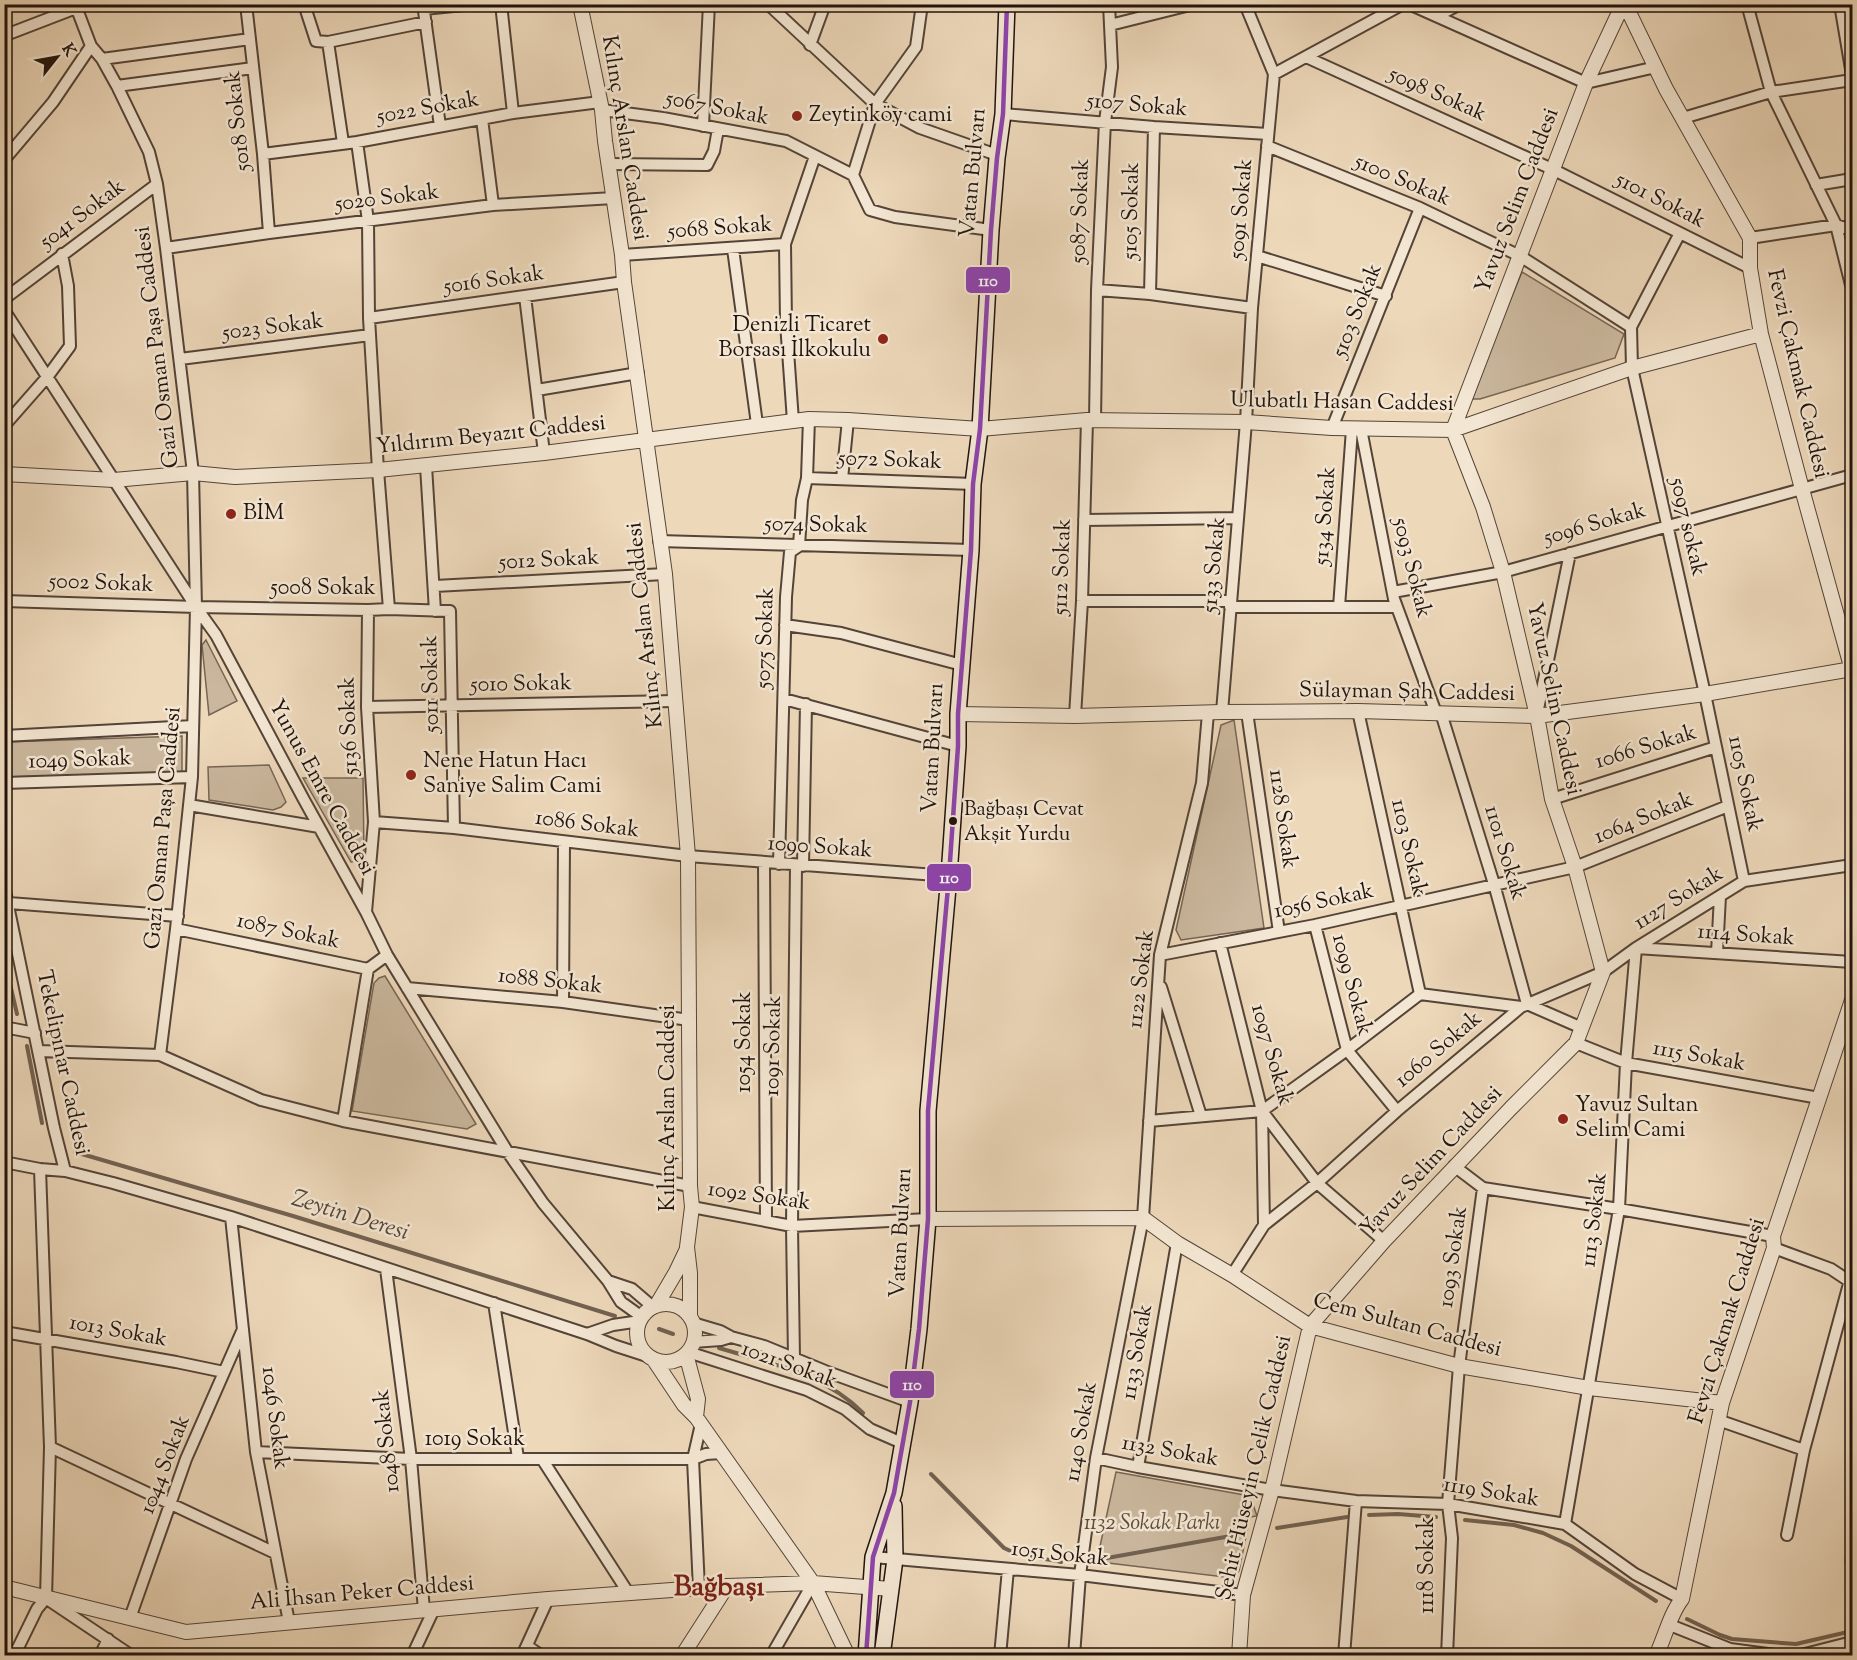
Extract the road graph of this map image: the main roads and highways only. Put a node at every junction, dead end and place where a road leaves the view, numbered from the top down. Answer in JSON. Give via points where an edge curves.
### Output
{"nodes":[{"id":1,"x":1007,"y":4,"type":"edge"},
{"id":2,"x":894,"y":1493,"type":"junction"},
{"id":3,"x":866,"y":1656,"type":"edge"},
{"id":4,"x":882,"y":1656,"type":"edge"}],
"edges":[{"from":1,"to":2,"type":"main road","name":"Vatan Bulvarı","via":[[1003,114],[991,230],[949,876],[928,1111],[928,1219],[910,1402]]},
{"from":2,"to":3,"type":"main road","name":"Vatan Bulvarı","via":[[873,1557]]},
{"from":2,"to":4,"type":"main road","name":"Vatan Bulvarı","via":[[895,1559]]}]}
